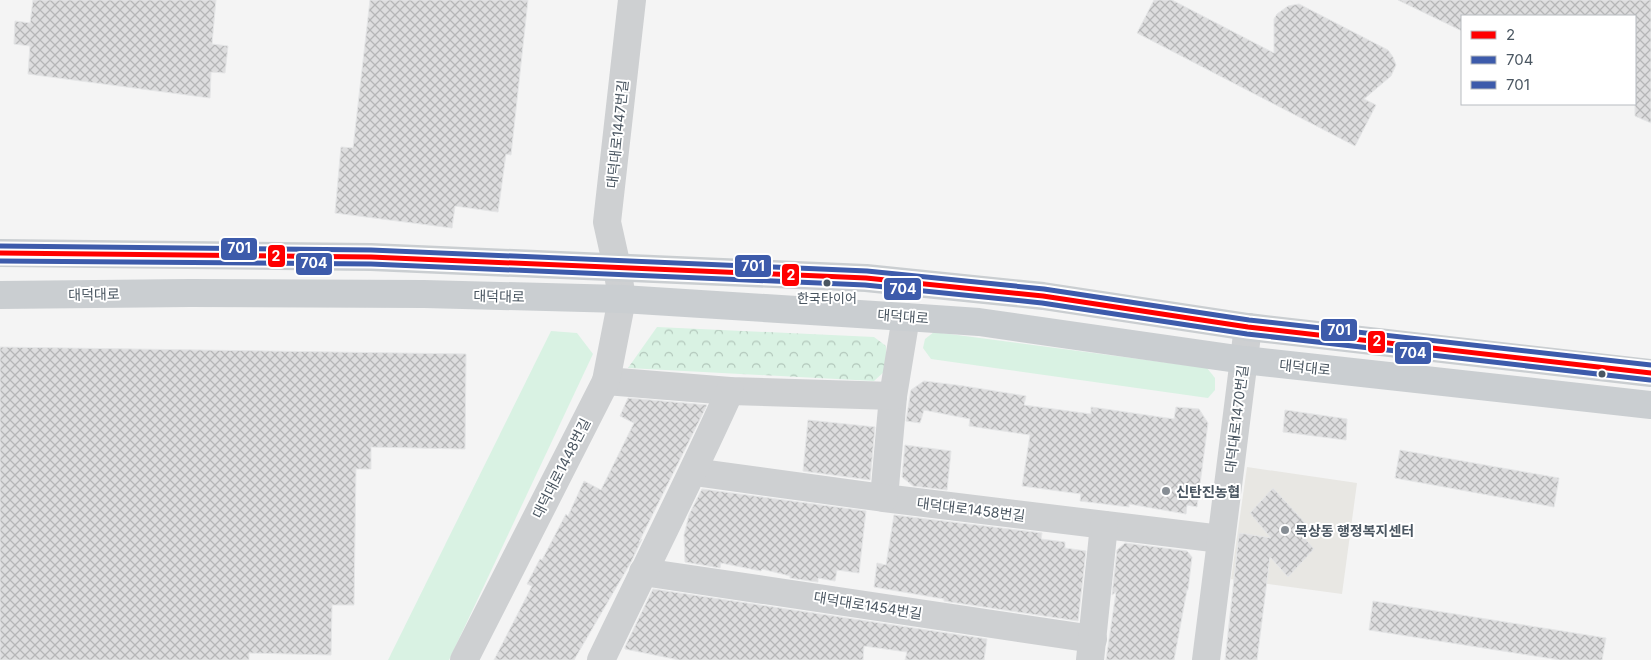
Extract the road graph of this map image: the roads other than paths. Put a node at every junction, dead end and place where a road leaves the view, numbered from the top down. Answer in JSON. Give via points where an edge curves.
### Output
{"nodes":[{"id":1,"x":632,"y":0,"type":"edge"},
{"id":2,"x":0,"y":253,"type":"edge"},
{"id":3,"x":617,"y":267,"type":"junction"},
{"id":4,"x":0,"y":296,"type":"edge"},
{"id":5,"x":622,"y":299,"type":"junction"},
{"id":6,"x":906,"y":317,"type":"junction"},
{"id":7,"x":1248,"y":328,"type":"junction"},
{"id":8,"x":1244,"y":360,"type":"junction"},
{"id":9,"x":1651,"y":373,"type":"edge"},
{"id":10,"x":606,"y":381,"type":"junction"},
{"id":11,"x":730,"y":391,"type":"junction"},
{"id":12,"x":894,"y":396,"type":"junction"},
{"id":13,"x":1651,"y":405,"type":"edge"},
{"id":14,"x":694,"y":472,"type":"junction"},
{"id":15,"x":884,"y":498,"type":"junction"},
{"id":16,"x":1104,"y":525,"type":"junction"},
{"id":17,"x":1221,"y":539,"type":"junction"},
{"id":18,"x":644,"y":572,"type":"junction"},
{"id":19,"x":1091,"y":649,"type":"edge"},
{"id":20,"x":464,"y":660,"type":"edge"},
{"id":21,"x":601,"y":660,"type":"edge"},
{"id":22,"x":1206,"y":660,"type":"edge"}],
"edges":[{"from":1,"to":3,"type":"street","name":"대덕대로1447번길","via":[[607,222]]},
{"from":2,"to":3,"type":"main road","via":[[371,257]]},
{"from":3,"to":5,"type":"street","name":"대덕대로1448번길"},
{"from":3,"to":7,"type":"main road","via":[[875,279],[1043,296]]},
{"from":4,"to":5,"type":"main road","name":"대덕대로","via":[[424,294]]},
{"from":5,"to":6,"type":"main road","name":"대덕대로"},
{"from":5,"to":10,"type":"street","name":"대덕대로1448번길"},
{"from":6,"to":8,"type":"main road","name":"대덕대로","via":[[979,322]]},
{"from":6,"to":12,"type":"street"},
{"from":7,"to":8,"type":"street","name":"대덕대로1470번길"},
{"from":7,"to":9,"type":"main road"},
{"from":8,"to":13,"type":"main road","name":"대덕대로"},
{"from":8,"to":17,"type":"street","name":"대덕대로1470번길"},
{"from":10,"to":11,"type":"street"},
{"from":10,"to":20,"type":"street","name":"대덕대로1448번길"},
{"from":11,"to":12,"type":"street"},
{"from":11,"to":14,"type":"street"},
{"from":12,"to":15,"type":"street"},
{"from":14,"to":15,"type":"street"},
{"from":14,"to":18,"type":"street"},
{"from":15,"to":16,"type":"street","name":"대덕대로1458번길"},
{"from":16,"to":17,"type":"street","name":"대덕대로1458번길"},
{"from":16,"to":19,"type":"street"},
{"from":17,"to":22,"type":"street","name":"대덕대로1470번길"},
{"from":18,"to":19,"type":"street","name":"대덕대로1454번길"},
{"from":18,"to":21,"type":"street"}]}
